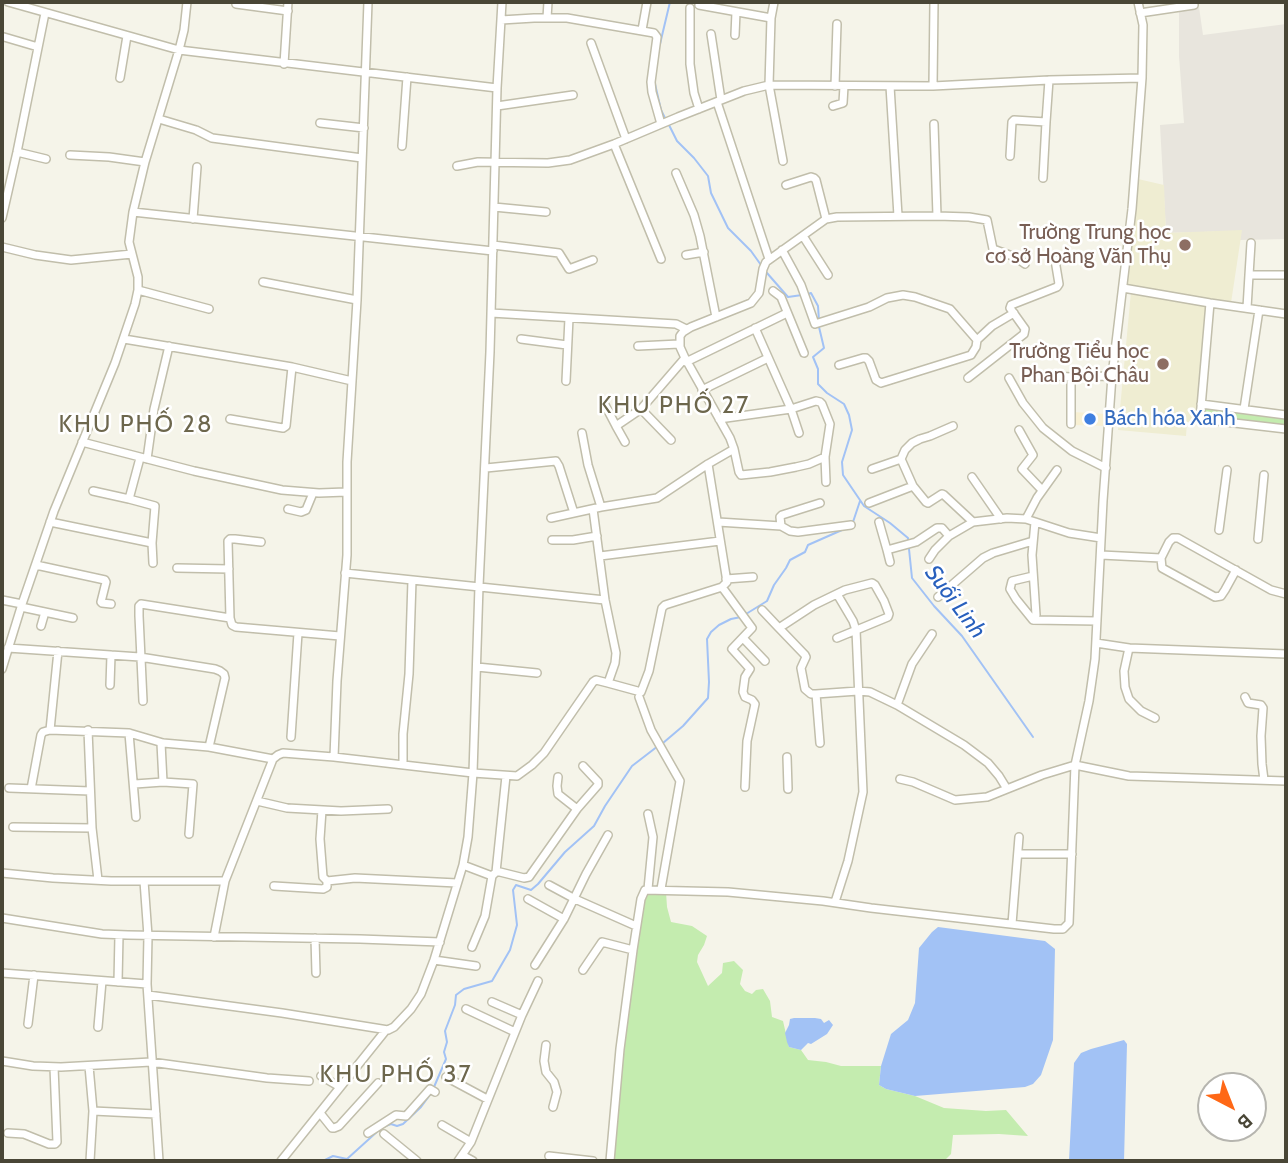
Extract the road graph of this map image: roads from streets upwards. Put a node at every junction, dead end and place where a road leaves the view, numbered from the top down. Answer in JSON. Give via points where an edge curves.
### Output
{"nodes":[{"id":1,"x":8,"y":2,"type":"edge"},
{"id":2,"x":48,"y":2,"type":"edge"},
{"id":3,"x":187,"y":2,"type":"edge"},
{"id":4,"x":288,"y":2,"type":"edge"},
{"id":5,"x":368,"y":2,"type":"edge"},
{"id":6,"x":502,"y":2,"type":"edge"},
{"id":7,"x":548,"y":2,"type":"edge"},
{"id":8,"x":647,"y":2,"type":"edge"},
{"id":9,"x":774,"y":2,"type":"edge"},
{"id":10,"x":933,"y":2,"type":"edge"},
{"id":11,"x":1138,"y":2,"type":"edge"},
{"id":12,"x":236,"y":4,"type":"dead end"},
{"id":13,"x":699,"y":5,"type":"dead end"},
{"id":14,"x":1194,"y":5,"type":"dead end"},
{"id":15,"x":690,"y":8,"type":"dead end"},
{"id":16,"x":288,"y":11,"type":"junction"},
{"id":17,"x":736,"y":12,"type":"junction"},
{"id":18,"x":46,"y":13,"type":"junction"},
{"id":19,"x":1140,"y":13,"type":"junction"},
{"id":20,"x":547,"y":18,"type":"junction"},
{"id":21,"x":771,"y":18,"type":"junction"},
{"id":22,"x":501,"y":20,"type":"junction"},
{"id":23,"x":836,"y":24,"type":"dead end"},
{"id":24,"x":642,"y":30,"type":"junction"},
{"id":25,"x":710,"y":34,"type":"dead end"},
{"id":26,"x":735,"y":35,"type":"dead end"},
{"id":27,"x":127,"y":36,"type":"junction"},
{"id":28,"x":4,"y":37,"type":"dead end"},
{"id":29,"x":591,"y":43,"type":"dead end"},
{"id":30,"x":38,"y":47,"type":"junction"},
{"id":31,"x":179,"y":50,"type":"junction"},
{"id":32,"x":284,"y":64,"type":"junction"},
{"id":33,"x":365,"y":72,"type":"junction"},
{"id":34,"x":407,"y":77,"type":"junction"},
{"id":35,"x":120,"y":78,"type":"dead end"},
{"id":36,"x":1142,"y":78,"type":"junction"},
{"id":37,"x":1049,"y":80,"type":"junction"},
{"id":38,"x":769,"y":85,"type":"junction"},
{"id":39,"x":839,"y":86,"type":"junction"},
{"id":40,"x":890,"y":86,"type":"junction"},
{"id":41,"x":933,"y":86,"type":"junction"},
{"id":42,"x":497,"y":88,"type":"junction"},
{"id":43,"x":573,"y":94,"type":"dead end"},
{"id":44,"x":719,"y":101,"type":"junction"},
{"id":45,"x":497,"y":106,"type":"junction"},
{"id":46,"x":833,"y":106,"type":"dead end"},
{"id":47,"x":699,"y":109,"type":"junction"},
{"id":48,"x":159,"y":119,"type":"junction"},
{"id":49,"x":1045,"y":122,"type":"junction"},
{"id":50,"x":320,"y":123,"type":"dead end"},
{"id":51,"x":661,"y":124,"type":"junction"},
{"id":52,"x":934,"y":124,"type":"dead end"},
{"id":53,"x":364,"y":128,"type":"junction"},
{"id":54,"x":626,"y":139,"type":"junction"},
{"id":55,"x":614,"y":144,"type":"junction"},
{"id":56,"x":402,"y":146,"type":"dead end"},
{"id":57,"x":17,"y":152,"type":"junction"},
{"id":58,"x":70,"y":155,"type":"dead end"},
{"id":59,"x":1010,"y":156,"type":"dead end"},
{"id":60,"x":362,"y":158,"type":"junction"},
{"id":61,"x":46,"y":159,"type":"dead end"},
{"id":62,"x":783,"y":161,"type":"dead end"},
{"id":63,"x":145,"y":162,"type":"junction"},
{"id":64,"x":496,"y":162,"type":"junction"},
{"id":65,"x":457,"y":166,"type":"dead end"},
{"id":66,"x":197,"y":167,"type":"dead end"},
{"id":67,"x":676,"y":173,"type":"dead end"},
{"id":68,"x":1043,"y":178,"type":"dead end"},
{"id":69,"x":786,"y":185,"type":"dead end"},
{"id":70,"x":494,"y":207,"type":"junction"},
{"id":71,"x":133,"y":212,"type":"junction"},
{"id":72,"x":546,"y":212,"type":"dead end"},
{"id":73,"x":898,"y":216,"type":"junction"},
{"id":74,"x":937,"y":216,"type":"junction"},
{"id":75,"x":2,"y":218,"type":"edge"},
{"id":76,"x":192,"y":219,"type":"junction"},
{"id":77,"x":826,"y":219,"type":"junction"},
{"id":78,"x":803,"y":236,"type":"junction"},
{"id":79,"x":359,"y":238,"type":"junction"},
{"id":80,"x":1251,"y":243,"type":"dead end"},
{"id":81,"x":2,"y":247,"type":"edge"},
{"id":82,"x":493,"y":248,"type":"junction"},
{"id":83,"x":782,"y":250,"type":"junction"},
{"id":84,"x":704,"y":253,"type":"junction"},
{"id":85,"x":132,"y":254,"type":"junction"},
{"id":86,"x":686,"y":256,"type":"dead end"},
{"id":87,"x":661,"y":259,"type":"dead end"},
{"id":88,"x":593,"y":260,"type":"dead end"},
{"id":89,"x":1055,"y":260,"type":"dead end"},
{"id":90,"x":766,"y":263,"type":"junction"},
{"id":91,"x":1025,"y":264,"type":"dead end"},
{"id":92,"x":828,"y":275,"type":"dead end"},
{"id":93,"x":1249,"y":275,"type":"junction"},
{"id":94,"x":1286,"y":275,"type":"edge"},
{"id":95,"x":263,"y":282,"type":"dead end"},
{"id":96,"x":1123,"y":288,"type":"junction"},
{"id":97,"x":138,"y":290,"type":"junction"},
{"id":98,"x":773,"y":291,"type":"dead end"},
{"id":99,"x":357,"y":300,"type":"junction"},
{"id":100,"x":1210,"y":303,"type":"junction"},
{"id":101,"x":1247,"y":308,"type":"junction"},
{"id":102,"x":209,"y":309,"type":"dead end"},
{"id":103,"x":1259,"y":310,"type":"junction"},
{"id":104,"x":491,"y":313,"type":"junction"},
{"id":105,"x":787,"y":313,"type":"junction"},
{"id":106,"x":1014,"y":313,"type":"junction"},
{"id":107,"x":1286,"y":314,"type":"edge"},
{"id":108,"x":716,"y":317,"type":"junction"},
{"id":109,"x":569,"y":318,"type":"junction"},
{"id":110,"x":755,"y":328,"type":"junction"},
{"id":111,"x":686,"y":329,"type":"junction"},
{"id":112,"x":124,"y":339,"type":"junction"},
{"id":113,"x":521,"y":340,"type":"dead end"},
{"id":114,"x":977,"y":341,"type":"junction"},
{"id":115,"x":679,"y":344,"type":"junction"},
{"id":116,"x":568,"y":345,"type":"junction"},
{"id":117,"x":169,"y":346,"type":"junction"},
{"id":118,"x":638,"y":346,"type":"dead end"},
{"id":119,"x":804,"y":353,"type":"dead end"},
{"id":120,"x":768,"y":358,"type":"junction"},
{"id":121,"x":686,"y":360,"type":"junction"},
{"id":122,"x":839,"y":365,"type":"dead end"},
{"id":123,"x":292,"y":367,"type":"junction"},
{"id":124,"x":1037,"y":375,"type":"dead end"},
{"id":125,"x":1112,"y":376,"type":"junction"},
{"id":126,"x":1071,"y":377,"type":"junction"},
{"id":127,"x":968,"y":378,"type":"dead end"},
{"id":128,"x":1009,"y":378,"type":"dead end"},
{"id":129,"x":352,"y":381,"type":"junction"},
{"id":130,"x":566,"y":381,"type":"dead end"},
{"id":131,"x":702,"y":390,"type":"junction"},
{"id":132,"x":1201,"y":404,"type":"junction"},
{"id":133,"x":605,"y":405,"type":"dead end"},
{"id":134,"x":641,"y":409,"type":"junction"},
{"id":135,"x":1244,"y":409,"type":"junction"},
{"id":136,"x":791,"y":410,"type":"junction"},
{"id":137,"x":1286,"y":415,"type":"edge"},
{"id":138,"x":230,"y":419,"type":"dead end"},
{"id":139,"x":719,"y":419,"type":"junction"},
{"id":140,"x":1071,"y":424,"type":"dead end"},
{"id":141,"x":616,"y":426,"type":"junction"},
{"id":142,"x":953,"y":426,"type":"dead end"},
{"id":143,"x":1286,"y":429,"type":"edge"},
{"id":144,"x":1019,"y":430,"type":"dead end"},
{"id":145,"x":582,"y":433,"type":"dead end"},
{"id":146,"x":799,"y":433,"type":"dead end"},
{"id":147,"x":671,"y":440,"type":"dead end"},
{"id":148,"x":82,"y":442,"type":"junction"},
{"id":149,"x":625,"y":442,"type":"dead end"},
{"id":150,"x":734,"y":449,"type":"junction"},
{"id":151,"x":825,"y":457,"type":"junction"},
{"id":152,"x":144,"y":459,"type":"junction"},
{"id":153,"x":901,"y":459,"type":"junction"},
{"id":154,"x":708,"y":464,"type":"junction"},
{"id":155,"x":486,"y":468,"type":"junction"},
{"id":156,"x":1106,"y":468,"type":"junction"},
{"id":157,"x":872,"y":469,"type":"dead end"},
{"id":158,"x":1057,"y":470,"type":"dead end"},
{"id":159,"x":1227,"y":470,"type":"dead end"},
{"id":160,"x":1264,"y":475,"type":"dead end"},
{"id":161,"x":972,"y":478,"type":"dead end"},
{"id":162,"x":826,"y":482,"type":"dead end"},
{"id":163,"x":913,"y":486,"type":"junction"},
{"id":164,"x":1042,"y":490,"type":"junction"},
{"id":165,"x":93,"y":491,"type":"dead end"},
{"id":166,"x":346,"y":492,"type":"junction"},
{"id":167,"x":313,"y":493,"type":"junction"},
{"id":168,"x":129,"y":499,"type":"junction"},
{"id":169,"x":820,"y":503,"type":"dead end"},
{"id":170,"x":869,"y":503,"type":"dead end"},
{"id":171,"x":597,"y":508,"type":"junction"},
{"id":172,"x":288,"y":509,"type":"dead end"},
{"id":173,"x":574,"y":513,"type":"junction"},
{"id":174,"x":551,"y":518,"type":"dead end"},
{"id":175,"x":1001,"y":519,"type":"junction"},
{"id":176,"x":1026,"y":519,"type":"junction"},
{"id":177,"x":50,"y":522,"type":"junction"},
{"id":178,"x":718,"y":522,"type":"junction"},
{"id":179,"x":879,"y":522,"type":"dead end"},
{"id":180,"x":973,"y":522,"type":"junction"},
{"id":181,"x":1035,"y":522,"type":"junction"},
{"id":182,"x":781,"y":526,"type":"junction"},
{"id":183,"x":851,"y":526,"type":"dead end"},
{"id":184,"x":1219,"y":530,"type":"dead end"},
{"id":185,"x":597,"y":536,"type":"junction"},
{"id":186,"x":949,"y":536,"type":"junction"},
{"id":187,"x":1101,"y":538,"type":"junction"},
{"id":188,"x":1258,"y":539,"type":"dead end"},
{"id":189,"x":552,"y":541,"type":"dead end"},
{"id":190,"x":720,"y":541,"type":"junction"},
{"id":191,"x":1033,"y":541,"type":"junction"},
{"id":192,"x":261,"y":542,"type":"dead end"},
{"id":193,"x":152,"y":544,"type":"junction"},
{"id":194,"x":887,"y":550,"type":"junction"},
{"id":195,"x":1101,"y":555,"type":"junction"},
{"id":196,"x":600,"y":556,"type":"junction"},
{"id":197,"x":1161,"y":558,"type":"junction"},
{"id":198,"x":929,"y":559,"type":"dead end"},
{"id":199,"x":890,"y":562,"type":"dead end"},
{"id":200,"x":153,"y":563,"type":"dead end"},
{"id":201,"x":36,"y":565,"type":"junction"},
{"id":202,"x":177,"y":568,"type":"dead end"},
{"id":203,"x":229,"y":569,"type":"junction"},
{"id":204,"x":1236,"y":570,"type":"junction"},
{"id":205,"x":345,"y":573,"type":"junction"},
{"id":206,"x":1033,"y":576,"type":"junction"},
{"id":207,"x":753,"y":577,"type":"dead end"},
{"id":208,"x":726,"y":579,"type":"junction"},
{"id":209,"x":412,"y":580,"type":"junction"},
{"id":210,"x":479,"y":586,"type":"junction"},
{"id":211,"x":722,"y":587,"type":"junction"},
{"id":212,"x":837,"y":594,"type":"junction"},
{"id":213,"x":1286,"y":594,"type":"edge"},
{"id":214,"x":938,"y":597,"type":"dead end"},
{"id":215,"x":2,"y":600,"type":"edge"},
{"id":216,"x":605,"y":600,"type":"junction"},
{"id":217,"x":111,"y":604,"type":"dead end"},
{"id":218,"x":21,"y":606,"type":"junction"},
{"id":219,"x":762,"y":610,"type":"dead end"},
{"id":220,"x":45,"y":612,"type":"junction"},
{"id":221,"x":73,"y":618,"type":"dead end"},
{"id":222,"x":230,"y":618,"type":"junction"},
{"id":223,"x":1033,"y":620,"type":"junction"},
{"id":224,"x":1097,"y":621,"type":"junction"},
{"id":225,"x":41,"y":626,"type":"dead end"},
{"id":226,"x":779,"y":628,"type":"junction"},
{"id":227,"x":856,"y":630,"type":"junction"},
{"id":228,"x":298,"y":633,"type":"junction"},
{"id":229,"x":932,"y":634,"type":"dead end"},
{"id":230,"x":340,"y":636,"type":"junction"},
{"id":231,"x":743,"y":638,"type":"junction"},
{"id":232,"x":837,"y":638,"type":"dead end"},
{"id":233,"x":1096,"y":643,"type":"junction"},
{"id":234,"x":8,"y":648,"type":"junction"},
{"id":235,"x":1129,"y":648,"type":"junction"},
{"id":236,"x":58,"y":651,"type":"junction"},
{"id":237,"x":1286,"y":654,"type":"edge"},
{"id":238,"x":111,"y":655,"type":"junction"},
{"id":239,"x":140,"y":657,"type":"junction"},
{"id":240,"x":765,"y":661,"type":"dead end"},
{"id":241,"x":477,"y":667,"type":"junction"},
{"id":242,"x":2,"y":669,"type":"edge"},
{"id":243,"x":537,"y":673,"type":"dead end"},
{"id":244,"x":608,"y":683,"type":"junction"},
{"id":245,"x":110,"y":685,"type":"dead end"},
{"id":246,"x":858,"y":691,"type":"junction"},
{"id":247,"x":816,"y":694,"type":"junction"},
{"id":248,"x":639,"y":697,"type":"dead end"},
{"id":249,"x":1245,"y":697,"type":"dead end"},
{"id":250,"x":143,"y":701,"type":"dead end"},
{"id":251,"x":897,"y":705,"type":"junction"},
{"id":252,"x":1156,"y":719,"type":"dead end"},
{"id":253,"x":50,"y":730,"type":"junction"},
{"id":254,"x":88,"y":730,"type":"junction"},
{"id":255,"x":129,"y":733,"type":"junction"},
{"id":256,"x":291,"y":737,"type":"dead end"},
{"id":257,"x":161,"y":743,"type":"junction"},
{"id":258,"x":820,"y":743,"type":"dead end"},
{"id":259,"x":209,"y":747,"type":"junction"},
{"id":260,"x":334,"y":757,"type":"junction"},
{"id":261,"x":787,"y":757,"type":"dead end"},
{"id":262,"x":273,"y":759,"type":"junction"},
{"id":263,"x":403,"y":765,"type":"junction"},
{"id":264,"x":1075,"y":765,"type":"junction"},
{"id":265,"x":583,"y":766,"type":"dead end"},
{"id":266,"x":473,"y":773,"type":"junction"},
{"id":267,"x":506,"y":776,"type":"junction"},
{"id":268,"x":558,"y":777,"type":"dead end"},
{"id":269,"x":900,"y":779,"type":"dead end"},
{"id":270,"x":1264,"y":780,"type":"junction"},
{"id":271,"x":1286,"y":781,"type":"edge"},
{"id":272,"x":163,"y":782,"type":"junction"},
{"id":273,"x":135,"y":785,"type":"junction"},
{"id":274,"x":745,"y":787,"type":"dead end"},
{"id":275,"x":9,"y":788,"type":"dead end"},
{"id":276,"x":31,"y":789,"type":"junction"},
{"id":277,"x":788,"y":789,"type":"dead end"},
{"id":278,"x":1007,"y":789,"type":"junction"},
{"id":279,"x":90,"y":791,"type":"junction"},
{"id":280,"x":257,"y":801,"type":"junction"},
{"id":281,"x":388,"y":809,"type":"dead end"},
{"id":282,"x":577,"y":809,"type":"junction"},
{"id":283,"x":322,"y":810,"type":"junction"},
{"id":284,"x":649,"y":814,"type":"dead end"},
{"id":285,"x":136,"y":817,"type":"dead end"},
{"id":286,"x":13,"y":827,"type":"dead end"},
{"id":287,"x":92,"y":828,"type":"junction"},
{"id":288,"x":190,"y":834,"type":"dead end"},
{"id":289,"x":608,"y":835,"type":"dead end"},
{"id":290,"x":1019,"y":837,"type":"dead end"},
{"id":291,"x":1018,"y":854,"type":"junction"},
{"id":292,"x":1072,"y":854,"type":"junction"},
{"id":293,"x":463,"y":866,"type":"junction"},
{"id":294,"x":2,"y":873,"type":"edge"},
{"id":295,"x":494,"y":874,"type":"junction"},
{"id":296,"x":98,"y":880,"type":"junction"},
{"id":297,"x":145,"y":881,"type":"junction"},
{"id":298,"x":225,"y":881,"type":"junction"},
{"id":299,"x":327,"y":881,"type":"junction"},
{"id":300,"x":457,"y":883,"type":"junction"},
{"id":301,"x":549,"y":885,"type":"dead end"},
{"id":302,"x":274,"y":886,"type":"dead end"},
{"id":303,"x":648,"y":889,"type":"junction"},
{"id":304,"x":661,"y":889,"type":"junction"},
{"id":305,"x":528,"y":899,"type":"dead end"},
{"id":306,"x":575,"y":899,"type":"junction"},
{"id":307,"x":835,"y":902,"type":"junction"},
{"id":308,"x":2,"y":918,"type":"edge"},
{"id":309,"x":564,"y":919,"type":"junction"},
{"id":310,"x":1013,"y":924,"type":"junction"},
{"id":311,"x":636,"y":926,"type":"junction"},
{"id":312,"x":119,"y":935,"type":"junction"},
{"id":313,"x":148,"y":936,"type":"junction"},
{"id":314,"x":214,"y":937,"type":"junction"},
{"id":315,"x":315,"y":938,"type":"junction"},
{"id":316,"x":440,"y":942,"type":"junction"},
{"id":317,"x":472,"y":947,"type":"dead end"},
{"id":318,"x":632,"y":950,"type":"junction"},
{"id":319,"x":434,"y":960,"type":"junction"},
{"id":320,"x":536,"y":965,"type":"dead end"},
{"id":321,"x":477,"y":967,"type":"dead end"},
{"id":322,"x":583,"y":971,"type":"dead end"},
{"id":323,"x":2,"y":973,"type":"edge"},
{"id":324,"x":316,"y":974,"type":"dead end"},
{"id":325,"x":34,"y":975,"type":"junction"},
{"id":326,"x":102,"y":981,"type":"junction"},
{"id":327,"x":538,"y":981,"type":"dead end"},
{"id":328,"x":118,"y":982,"type":"junction"},
{"id":329,"x":147,"y":984,"type":"junction"},
{"id":330,"x":148,"y":995,"type":"junction"},
{"id":331,"x":492,"y":1002,"type":"dead end"},
{"id":332,"x":466,"y":1009,"type":"dead end"},
{"id":333,"x":522,"y":1015,"type":"junction"},
{"id":334,"x":28,"y":1024,"type":"dead end"},
{"id":335,"x":98,"y":1027,"type":"dead end"},
{"id":336,"x":386,"y":1030,"type":"junction"},
{"id":337,"x":515,"y":1032,"type":"junction"},
{"id":338,"x":546,"y":1045,"type":"dead end"},
{"id":339,"x":2,"y":1061,"type":"edge"},
{"id":340,"x":151,"y":1062,"type":"junction"},
{"id":341,"x":89,"y":1066,"type":"junction"},
{"id":342,"x":54,"y":1067,"type":"junction"},
{"id":343,"x":321,"y":1076,"type":"dead end"},
{"id":344,"x":446,"y":1077,"type":"dead end"},
{"id":345,"x":309,"y":1080,"type":"dead end"},
{"id":346,"x":378,"y":1083,"type":"dead end"},
{"id":347,"x":340,"y":1087,"type":"junction"},
{"id":348,"x":433,"y":1090,"type":"dead end"},
{"id":349,"x":487,"y":1099,"type":"junction"},
{"id":350,"x":553,"y":1107,"type":"dead end"},
{"id":351,"x":93,"y":1111,"type":"junction"},
{"id":352,"x":320,"y":1112,"type":"junction"},
{"id":353,"x":156,"y":1114,"type":"junction"},
{"id":354,"x":442,"y":1125,"type":"dead end"},
{"id":355,"x":8,"y":1133,"type":"dead end"},
{"id":356,"x":368,"y":1133,"type":"dead end"},
{"id":357,"x":384,"y":1134,"type":"dead end"},
{"id":358,"x":471,"y":1142,"type":"junction"},
{"id":359,"x":549,"y":1156,"type":"dead end"},
{"id":360,"x":460,"y":1158,"type":"edge"},
{"id":361,"x":90,"y":1161,"type":"edge"},
{"id":362,"x":159,"y":1161,"type":"edge"},
{"id":363,"x":281,"y":1161,"type":"edge"},
{"id":364,"x":417,"y":1161,"type":"edge"},
{"id":365,"x":473,"y":1161,"type":"edge"},
{"id":366,"x":593,"y":1161,"type":"edge"},
{"id":367,"x":610,"y":1161,"type":"edge"}],
"edges":[{"from":1,"to":18,"type":"street"},
{"from":2,"to":18,"type":"street"},
{"from":3,"to":31,"type":"street"},
{"from":4,"to":16,"type":"street"},
{"from":5,"to":33,"type":"street"},
{"from":6,"to":22,"type":"street"},
{"from":7,"to":20,"type":"street"},
{"from":8,"to":24,"type":"street"},
{"from":9,"to":21,"type":"street"},
{"from":10,"to":41,"type":"street"},
{"from":11,"to":19,"type":"street"},
{"from":12,"to":16,"type":"street"},
{"from":13,"to":17,"type":"street"},
{"from":14,"to":19,"type":"street"},
{"from":15,"to":47,"type":"street","via":[[690,64]]},
{"from":16,"to":32,"type":"street"},
{"from":17,"to":21,"type":"street"},
{"from":17,"to":26,"type":"street"},
{"from":18,"to":27,"type":"street"},
{"from":18,"to":30,"type":"street"},
{"from":19,"to":36,"type":"street"},
{"from":20,"to":22,"type":"street"},
{"from":20,"to":24,"type":"street"},
{"from":21,"to":38,"type":"street"},
{"from":22,"to":42,"type":"street"},
{"from":23,"to":39,"type":"street"},
{"from":24,"to":51,"type":"street","via":[[657,37],[652,92]]},
{"from":25,"to":44,"type":"street"},
{"from":27,"to":31,"type":"street"},
{"from":27,"to":35,"type":"street"},
{"from":28,"to":30,"type":"street"},
{"from":29,"to":54,"type":"street"},
{"from":30,"to":57,"type":"street"},
{"from":31,"to":32,"type":"street"},
{"from":31,"to":48,"type":"street"},
{"from":32,"to":33,"type":"street"},
{"from":33,"to":34,"type":"street"},
{"from":33,"to":53,"type":"street"},
{"from":34,"to":42,"type":"street"},
{"from":34,"to":56,"type":"street"},
{"from":36,"to":37,"type":"street"},
{"from":36,"to":96,"type":"street"},
{"from":37,"to":41,"type":"street"},
{"from":37,"to":49,"type":"street"},
{"from":38,"to":39,"type":"street"},
{"from":38,"to":44,"type":"street"},
{"from":38,"to":62,"type":"street"},
{"from":39,"to":40,"type":"street"},
{"from":39,"to":46,"type":"street","via":[[843,103]]},
{"from":40,"to":41,"type":"street"},
{"from":40,"to":73,"type":"street"},
{"from":42,"to":45,"type":"street"},
{"from":43,"to":45,"type":"street"},
{"from":44,"to":47,"type":"street"},
{"from":44,"to":90,"type":"street"},
{"from":45,"to":64,"type":"street"},
{"from":47,"to":51,"type":"street"},
{"from":48,"to":60,"type":"street","via":[[212,138]]},
{"from":48,"to":63,"type":"street"},
{"from":49,"to":59,"type":"street","via":[[1014,120]]},
{"from":49,"to":68,"type":"street"},
{"from":50,"to":53,"type":"street"},
{"from":51,"to":54,"type":"street"},
{"from":52,"to":74,"type":"street"},
{"from":53,"to":60,"type":"street"},
{"from":54,"to":55,"type":"street"},
{"from":55,"to":64,"type":"street","via":[[570,160]]},
{"from":55,"to":87,"type":"street"},
{"from":57,"to":61,"type":"street"},
{"from":57,"to":75,"type":"street"},
{"from":58,"to":63,"type":"street"},
{"from":60,"to":79,"type":"street"},
{"from":63,"to":71,"type":"street"},
{"from":64,"to":65,"type":"street"},
{"from":64,"to":70,"type":"street"},
{"from":66,"to":76,"type":"street"},
{"from":67,"to":84,"type":"street"},
{"from":69,"to":77,"type":"street","via":[[814,178]]},
{"from":70,"to":72,"type":"street"},
{"from":70,"to":82,"type":"street"},
{"from":71,"to":76,"type":"street"},
{"from":71,"to":85,"type":"street"},
{"from":73,"to":74,"type":"street"},
{"from":73,"to":77,"type":"street"},
{"from":74,"to":91,"type":"street","via":[[987,220],[993,249]]},
{"from":76,"to":79,"type":"street"},
{"from":77,"to":78,"type":"street"},
{"from":78,"to":83,"type":"street"},
{"from":78,"to":92,"type":"street"},
{"from":79,"to":82,"type":"street"},
{"from":79,"to":99,"type":"street"},
{"from":80,"to":93,"type":"street"},
{"from":81,"to":85,"type":"street","via":[[71,260]]},
{"from":82,"to":88,"type":"street","via":[[559,253],[569,269]]},
{"from":82,"to":104,"type":"street"},
{"from":83,"to":90,"type":"street"},
{"from":83,"to":114,"type":"street","via":[[815,324],[903,295],[950,309]]},
{"from":84,"to":86,"type":"street"},
{"from":84,"to":108,"type":"street"},
{"from":85,"to":97,"type":"street"},
{"from":89,"to":106,"type":"street","via":[[1057,287],[1011,305]]},
{"from":90,"to":108,"type":"street","via":[[754,301]]},
{"from":93,"to":94,"type":"street"},
{"from":93,"to":101,"type":"street"},
{"from":95,"to":99,"type":"street"},
{"from":96,"to":100,"type":"street"},
{"from":96,"to":125,"type":"street"},
{"from":97,"to":102,"type":"street"},
{"from":97,"to":112,"type":"street"},
{"from":98,"to":105,"type":"street","via":[[781,297]]},
{"from":99,"to":129,"type":"street"},
{"from":100,"to":101,"type":"street"},
{"from":100,"to":132,"type":"street"},
{"from":101,"to":103,"type":"street"},
{"from":103,"to":107,"type":"street"},
{"from":103,"to":135,"type":"street"},
{"from":104,"to":109,"type":"street"},
{"from":104,"to":155,"type":"street"},
{"from":105,"to":110,"type":"street"},
{"from":105,"to":119,"type":"street"},
{"from":106,"to":114,"type":"street"},
{"from":106,"to":127,"type":"street","via":[[1025,332]]},
{"from":108,"to":111,"type":"street"},
{"from":109,"to":111,"type":"street","via":[[676,324]]},
{"from":109,"to":116,"type":"street"},
{"from":110,"to":120,"type":"street"},
{"from":110,"to":121,"type":"street"},
{"from":111,"to":115,"type":"street"},
{"from":112,"to":117,"type":"street"},
{"from":112,"to":148,"type":"street"},
{"from":113,"to":116,"type":"street"},
{"from":114,"to":122,"type":"street","via":[[971,355],[881,383],[866,358]]},
{"from":115,"to":118,"type":"street"},
{"from":115,"to":121,"type":"street"},
{"from":116,"to":130,"type":"street"},
{"from":117,"to":123,"type":"street"},
{"from":117,"to":152,"type":"street"},
{"from":120,"to":131,"type":"street"},
{"from":120,"to":136,"type":"street"},
{"from":121,"to":131,"type":"street"},
{"from":121,"to":134,"type":"street"},
{"from":123,"to":129,"type":"street"},
{"from":123,"to":138,"type":"street","via":[[284,428]]},
{"from":124,"to":126,"type":"street"},
{"from":125,"to":126,"type":"street"},
{"from":125,"to":156,"type":"street"},
{"from":126,"to":140,"type":"street"},
{"from":128,"to":156,"type":"street","via":[[1043,428],[1072,451]]},
{"from":129,"to":166,"type":"street"},
{"from":131,"to":139,"type":"street"},
{"from":132,"to":135,"type":"street"},
{"from":132,"to":143,"type":"street","via":[[1200,419]]},
{"from":133,"to":141,"type":"street"},
{"from":134,"to":141,"type":"street"},
{"from":134,"to":147,"type":"street"},
{"from":135,"to":137,"type":"street"},
{"from":136,"to":139,"type":"street"},
{"from":136,"to":146,"type":"street"},
{"from":136,"to":151,"type":"street","via":[[816,401],[822,404],[830,424]]},
{"from":139,"to":150,"type":"street"},
{"from":141,"to":149,"type":"street"},
{"from":142,"to":153,"type":"street","via":[[912,443]]},
{"from":144,"to":164,"type":"street","via":[[1033,456],[1022,469]]},
{"from":145,"to":171,"type":"street"},
{"from":148,"to":152,"type":"street"},
{"from":148,"to":177,"type":"street"},
{"from":150,"to":151,"type":"street","via":[[741,475],[796,467]]},
{"from":150,"to":154,"type":"street"},
{"from":151,"to":162,"type":"street"},
{"from":152,"to":167,"type":"street"},
{"from":152,"to":168,"type":"street"},
{"from":153,"to":157,"type":"street"},
{"from":153,"to":163,"type":"street"},
{"from":154,"to":171,"type":"street","via":[[657,498]]},
{"from":154,"to":178,"type":"street"},
{"from":155,"to":173,"type":"street","via":[[556,461]]},
{"from":155,"to":210,"type":"street"},
{"from":156,"to":187,"type":"street"},
{"from":158,"to":164,"type":"street"},
{"from":159,"to":184,"type":"street"},
{"from":160,"to":188,"type":"street"},
{"from":161,"to":175,"type":"street"},
{"from":163,"to":170,"type":"street"},
{"from":163,"to":180,"type":"street","via":[[928,503],[944,495]]},
{"from":164,"to":176,"type":"street"},
{"from":165,"to":168,"type":"street"},
{"from":166,"to":167,"type":"street"},
{"from":166,"to":205,"type":"street"},
{"from":167,"to":172,"type":"street","via":[[306,510]]},
{"from":168,"to":193,"type":"street","via":[[155,506]]},
{"from":169,"to":182,"type":"street","via":[[782,515]]},
{"from":171,"to":173,"type":"street"},
{"from":171,"to":185,"type":"street"},
{"from":173,"to":174,"type":"street"},
{"from":175,"to":176,"type":"street"},
{"from":175,"to":180,"type":"street"},
{"from":176,"to":181,"type":"street"},
{"from":177,"to":193,"type":"street"},
{"from":177,"to":201,"type":"street"},
{"from":178,"to":182,"type":"street"},
{"from":178,"to":190,"type":"street"},
{"from":179,"to":194,"type":"street"},
{"from":180,"to":186,"type":"street"},
{"from":181,"to":187,"type":"street"},
{"from":181,"to":191,"type":"street"},
{"from":182,"to":183,"type":"street","via":[[798,532]]},
{"from":185,"to":189,"type":"street"},
{"from":185,"to":196,"type":"street"},
{"from":186,"to":194,"type":"street","via":[[937,528],[916,542]]},
{"from":186,"to":198,"type":"street"},
{"from":187,"to":195,"type":"street"},
{"from":190,"to":196,"type":"street"},
{"from":190,"to":208,"type":"street"},
{"from":191,"to":206,"type":"street"},
{"from":191,"to":214,"type":"street","via":[[983,558]]},
{"from":192,"to":203,"type":"street","via":[[230,540]]},
{"from":193,"to":200,"type":"street"},
{"from":194,"to":199,"type":"street"},
{"from":195,"to":197,"type":"street"},
{"from":195,"to":224,"type":"street"},
{"from":196,"to":216,"type":"street"},
{"from":197,"to":204,"type":"street","via":[[1169,542],[1178,538]]},
{"from":197,"to":204,"type":"street","via":[[1162,568],[1215,597],[1226,590]]},
{"from":201,"to":217,"type":"street","via":[[105,580],[101,601]]},
{"from":201,"to":218,"type":"street"},
{"from":202,"to":203,"type":"street"},
{"from":203,"to":222,"type":"street"},
{"from":204,"to":213,"type":"street"},
{"from":205,"to":209,"type":"street"},
{"from":205,"to":230,"type":"street"},
{"from":206,"to":223,"type":"street"},
{"from":206,"to":223,"type":"street","via":[[1012,581],[1010,589]]},
{"from":207,"to":208,"type":"street"},
{"from":208,"to":211,"type":"street"},
{"from":209,"to":210,"type":"street"},
{"from":209,"to":263,"type":"street"},
{"from":210,"to":216,"type":"street"},
{"from":210,"to":241,"type":"street"},
{"from":211,"to":231,"type":"street","via":[[752,628]]},
{"from":211,"to":244,"type":"street","via":[[665,605],[641,692]]},
{"from":212,"to":226,"type":"street"},
{"from":212,"to":227,"type":"street"},
{"from":212,"to":227,"type":"street","via":[[876,585],[888,617]]},
{"from":215,"to":218,"type":"street"},
{"from":216,"to":244,"type":"street","via":[[616,653]]},
{"from":218,"to":220,"type":"street"},
{"from":218,"to":234,"type":"street"},
{"from":219,"to":226,"type":"street"},
{"from":220,"to":221,"type":"street"},
{"from":220,"to":225,"type":"street"},
{"from":222,"to":228,"type":"street","via":[[236,626]]},
{"from":222,"to":239,"type":"street","via":[[141,604]]},
{"from":223,"to":224,"type":"street"},
{"from":224,"to":233,"type":"street"},
{"from":226,"to":247,"type":"street","via":[[805,655],[801,668],[805,689]]},
{"from":227,"to":232,"type":"street"},
{"from":227,"to":246,"type":"street"},
{"from":228,"to":230,"type":"street"},
{"from":228,"to":256,"type":"street"},
{"from":229,"to":251,"type":"street","via":[[912,664]]},
{"from":230,"to":260,"type":"street"},
{"from":231,"to":240,"type":"street"},
{"from":231,"to":274,"type":"street","via":[[732,649],[750,669],[743,692],[755,704],[748,731]]},
{"from":233,"to":235,"type":"street"},
{"from":233,"to":264,"type":"street"},
{"from":234,"to":236,"type":"street"},
{"from":234,"to":242,"type":"street"},
{"from":235,"to":237,"type":"street"},
{"from":235,"to":252,"type":"street","via":[[1124,671],[1129,699]]},
{"from":236,"to":238,"type":"street"},
{"from":236,"to":253,"type":"street"},
{"from":238,"to":239,"type":"street"},
{"from":238,"to":245,"type":"street"},
{"from":239,"to":250,"type":"street"},
{"from":239,"to":259,"type":"street","via":[[224,674]]},
{"from":241,"to":243,"type":"street"},
{"from":241,"to":266,"type":"street"},
{"from":244,"to":267,"type":"street","via":[[593,682],[544,753],[517,776]]},
{"from":246,"to":247,"type":"street"},
{"from":246,"to":251,"type":"street"},
{"from":246,"to":307,"type":"street","via":[[863,792]]},
{"from":247,"to":258,"type":"street"},
{"from":248,"to":304,"type":"street","via":[[659,747],[680,781]]},
{"from":249,"to":270,"type":"street","via":[[1248,703],[1263,708]]},
{"from":251,"to":278,"type":"street","via":[[988,763]]},
{"from":253,"to":254,"type":"street"},
{"from":253,"to":276,"type":"street","via":[[41,735]]},
{"from":254,"to":255,"type":"street"},
{"from":254,"to":279,"type":"street"},
{"from":255,"to":257,"type":"street"},
{"from":255,"to":273,"type":"street"},
{"from":257,"to":259,"type":"street"},
{"from":257,"to":272,"type":"street"},
{"from":259,"to":262,"type":"street"},
{"from":260,"to":262,"type":"street","via":[[283,753]]},
{"from":260,"to":263,"type":"street"},
{"from":261,"to":277,"type":"street"},
{"from":262,"to":280,"type":"street"},
{"from":263,"to":266,"type":"street"},
{"from":264,"to":270,"type":"street","via":[[1129,776]]},
{"from":264,"to":278,"type":"street"},
{"from":264,"to":292,"type":"street"},
{"from":265,"to":282,"type":"street","via":[[598,786]]},
{"from":266,"to":267,"type":"street"},
{"from":266,"to":293,"type":"street"},
{"from":267,"to":295,"type":"street"},
{"from":268,"to":282,"type":"street","via":[[558,794]]},
{"from":269,"to":278,"type":"street","via":[[955,800],[987,797]]},
{"from":270,"to":271,"type":"street"},
{"from":272,"to":273,"type":"street"},
{"from":272,"to":288,"type":"street","via":[[193,784]]},
{"from":273,"to":285,"type":"street"},
{"from":275,"to":276,"type":"street"},
{"from":276,"to":279,"type":"street"},
{"from":279,"to":287,"type":"street"},
{"from":280,"to":283,"type":"street"},
{"from":280,"to":298,"type":"street"},
{"from":281,"to":283,"type":"street"},
{"from":282,"to":295,"type":"street","via":[[529,877]]},
{"from":283,"to":299,"type":"street","via":[[320,839]]},
{"from":284,"to":303,"type":"street","via":[[653,837]]},
{"from":286,"to":287,"type":"street"},
{"from":287,"to":296,"type":"street"},
{"from":289,"to":306,"type":"street"},
{"from":290,"to":291,"type":"street"},
{"from":291,"to":292,"type":"street"},
{"from":291,"to":310,"type":"street"},
{"from":292,"to":310,"type":"street","via":[[1069,923],[1063,929]]},
{"from":293,"to":295,"type":"street"},
{"from":293,"to":300,"type":"street"},
{"from":294,"to":296,"type":"street"},
{"from":295,"to":317,"type":"street","via":[[485,916]]},
{"from":296,"to":297,"type":"street"},
{"from":297,"to":298,"type":"street"},
{"from":297,"to":313,"type":"street"},
{"from":298,"to":314,"type":"street"},
{"from":299,"to":300,"type":"street"},
{"from":299,"to":302,"type":"street","via":[[323,889]]},
{"from":300,"to":316,"type":"street"},
{"from":301,"to":306,"type":"street"},
{"from":303,"to":304,"type":"street"},
{"from":303,"to":311,"type":"street","via":[[641,898]]},
{"from":304,"to":307,"type":"street"},
{"from":305,"to":309,"type":"street"},
{"from":306,"to":309,"type":"street"},
{"from":306,"to":311,"type":"street"},
{"from":307,"to":310,"type":"street"},
{"from":308,"to":312,"type":"street"},
{"from":309,"to":320,"type":"street"},
{"from":311,"to":318,"type":"street"},
{"from":312,"to":313,"type":"street"},
{"from":312,"to":328,"type":"street"},
{"from":313,"to":314,"type":"street"},
{"from":313,"to":329,"type":"street"},
{"from":314,"to":315,"type":"street"},
{"from":315,"to":316,"type":"street"},
{"from":315,"to":324,"type":"street"},
{"from":316,"to":319,"type":"street"},
{"from":318,"to":322,"type":"street","via":[[602,942]]},
{"from":318,"to":367,"type":"street"},
{"from":319,"to":321,"type":"street"},
{"from":319,"to":336,"type":"street","via":[[411,1009]]},
{"from":323,"to":325,"type":"street"},
{"from":325,"to":326,"type":"street"},
{"from":325,"to":334,"type":"street"},
{"from":326,"to":328,"type":"street"},
{"from":326,"to":335,"type":"street"},
{"from":327,"to":333,"type":"street"},
{"from":328,"to":329,"type":"street"},
{"from":329,"to":330,"type":"street"},
{"from":330,"to":336,"type":"street"},
{"from":330,"to":340,"type":"street"},
{"from":331,"to":333,"type":"street"},
{"from":332,"to":337,"type":"street"},
{"from":333,"to":337,"type":"street"},
{"from":336,"to":347,"type":"street"},
{"from":337,"to":349,"type":"street"},
{"from":338,"to":350,"type":"street","via":[[546,1072],[558,1092]]},
{"from":339,"to":342,"type":"street"},
{"from":340,"to":341,"type":"street"},
{"from":340,"to":345,"type":"street"},
{"from":340,"to":353,"type":"street"},
{"from":341,"to":342,"type":"street"},
{"from":341,"to":351,"type":"street"},
{"from":342,"to":355,"type":"street","via":[[57,1142]]},
{"from":343,"to":347,"type":"street"},
{"from":344,"to":349,"type":"street"},
{"from":346,"to":352,"type":"street","via":[[339,1126],[332,1128]]},
{"from":347,"to":352,"type":"street"},
{"from":348,"to":356,"type":"street","via":[[406,1116],[396,1115]]},
{"from":349,"to":358,"type":"street"},
{"from":351,"to":353,"type":"street"},
{"from":351,"to":361,"type":"street"},
{"from":352,"to":363,"type":"street"},
{"from":353,"to":362,"type":"street"},
{"from":354,"to":358,"type":"street"},
{"from":357,"to":364,"type":"street"},
{"from":358,"to":360,"type":"street"},
{"from":359,"to":366,"type":"street"},
{"from":360,"to":365,"type":"street"}]}
